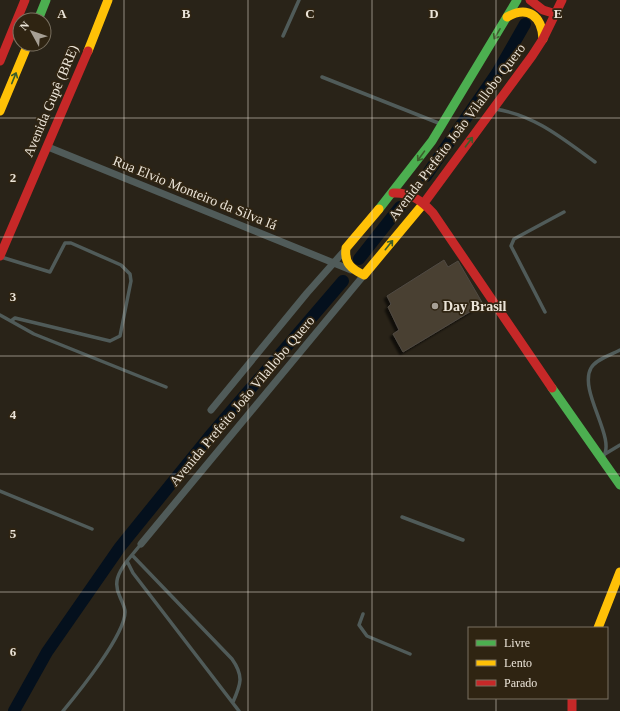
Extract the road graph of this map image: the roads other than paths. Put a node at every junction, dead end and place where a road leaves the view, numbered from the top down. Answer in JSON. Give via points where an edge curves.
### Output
{"nodes":[{"id":1,"x":25,"y":0,"type":"edge"},
{"id":2,"x":46,"y":0,"type":"edge"},
{"id":3,"x":108,"y":0,"type":"edge"},
{"id":4,"x":298,"y":0,"type":"edge"},
{"id":5,"x":517,"y":0,"type":"edge"},
{"id":6,"x":561,"y":0,"type":"edge"},
{"id":7,"x":533,"y":3,"type":"edge"},
{"id":8,"x":41,"y":12,"type":"edge"},
{"id":9,"x":556,"y":14,"type":"junction"},
{"id":10,"x":507,"y":17,"type":"junction"},
{"id":11,"x":283,"y":36,"type":"dead end"},
{"id":12,"x":542,"y":39,"type":"junction"},
{"id":13,"x":25,"y":52,"type":"edge"},
{"id":14,"x":0,"y":61,"type":"edge"},
{"id":15,"x":322,"y":77,"type":"dead end"},
{"id":16,"x":494,"y":109,"type":"junction"},
{"id":17,"x":0,"y":111,"type":"edge"},
{"id":18,"x":442,"y":125,"type":"junction"},
{"id":19,"x":48,"y":147,"type":"junction"},
{"id":20,"x":595,"y":162,"type":"dead end"},
{"id":21,"x":393,"y":193,"type":"junction"},
{"id":22,"x":424,"y":203,"type":"junction"},
{"id":23,"x":564,"y":212,"type":"dead end"},
{"id":24,"x":346,"y":248,"type":"junction"},
{"id":25,"x":0,"y":256,"type":"edge"},
{"id":26,"x":334,"y":263,"type":"junction"},
{"id":27,"x":353,"y":270,"type":"junction"},
{"id":28,"x":364,"y":275,"type":"junction"},
{"id":29,"x":545,"y":312,"type":"dead end"},
{"id":30,"x":0,"y":315,"type":"edge"},
{"id":31,"x":11,"y":321,"type":"junction"},
{"id":32,"x":620,"y":350,"type":"edge"},
{"id":33,"x":166,"y":387,"type":"dead end"},
{"id":34,"x":211,"y":410,"type":"dead end"},
{"id":35,"x":620,"y":445,"type":"edge"},
{"id":36,"x":603,"y":457,"type":"junction"},
{"id":37,"x":620,"y":485,"type":"edge"},
{"id":38,"x":0,"y":491,"type":"edge"},
{"id":39,"x":402,"y":518,"type":"dead end"},
{"id":40,"x":92,"y":529,"type":"dead end"},
{"id":41,"x":463,"y":540,"type":"dead end"},
{"id":42,"x":142,"y":544,"type":"joint"},
{"id":43,"x":132,"y":555,"type":"junction"},
{"id":44,"x":127,"y":561,"type":"junction"},
{"id":45,"x":620,"y":572,"type":"edge"},
{"id":46,"x":363,"y":614,"type":"dead end"},
{"id":47,"x":598,"y":627,"type":"edge"},
{"id":48,"x":410,"y":654,"type":"dead end"},
{"id":49,"x":572,"y":699,"type":"edge"},
{"id":50,"x":233,"y":702,"type":"junction"},
{"id":51,"x":63,"y":711,"type":"edge"},
{"id":52,"x":239,"y":711,"type":"edge"},
{"id":53,"x":572,"y":711,"type":"edge"}],
"edges":[{"from":1,"to":14,"type":"main road"},
{"from":2,"to":8,"type":"main road"},
{"from":3,"to":19,"type":"main road","name":"Avenida Gupê (BRE)"},
{"from":4,"to":11,"type":"lane"},
{"from":5,"to":10,"type":"main road","name":"Avenida Prefeito João Vilallobo Quero"},
{"from":6,"to":7,"type":"main road","via":[[549,6]]},
{"from":6,"to":9,"type":"main road","name":"Avenida Prefeito João Vilallobo Quero"},
{"from":7,"to":9,"type":"main road"},
{"from":9,"to":12,"type":"main road","name":"Avenida Prefeito João Vilallobo Quero"},
{"from":10,"to":12,"type":"main road","via":[[518,12],[535,16],[542,27]]},
{"from":10,"to":18,"type":"main road","name":"Avenida Prefeito João Vilallobo Quero","one_way":true},
{"from":12,"to":16,"type":"main road","name":"Avenida Prefeito João Vilallobo Quero"},
{"from":17,"to":13,"type":"main road","one_way":true},
{"from":15,"to":18,"type":"lane"},
{"from":16,"to":20,"type":"lane","via":[[521,114],[537,122]]},
{"from":22,"to":16,"type":"main road","name":"Avenida Prefeito João Vilallobo Quero","one_way":true},
{"from":18,"to":21,"type":"main road","name":"Avenida Prefeito João Vilallobo Quero","one_way":true},
{"from":19,"to":25,"type":"main road","name":"Avenida Gupê (BRE)"},
{"from":19,"to":26,"type":"street","name":"Rua Elvio Monteiro da Silva Iá"},
{"from":21,"to":22,"type":"main road","via":[[403,194]]},
{"from":21,"to":24,"type":"main road","name":"Avenida Prefeito João Vilallobo Quero"},
{"from":28,"to":22,"type":"main road","name":"Avenida Prefeito João Vilallobo Quero","one_way":true},
{"from":22,"to":36,"type":"main road","via":[[438,218]]},
{"from":23,"to":29,"type":"lane","via":[[514,239],[511,246]]},
{"from":24,"to":26,"type":"street","name":"Avenida Prefeito João Vilallobo Quero"},
{"from":24,"to":27,"type":"main road","via":[[346,261]]},
{"from":25,"to":31,"type":"lane","via":[[50,272],[65,243],[71,243],[121,265],[130,274],[131,281],[120,336],[116,339],[110,341],[15,318]]},
{"from":26,"to":27,"type":"street"},
{"from":26,"to":34,"type":"street","name":"Avenida Prefeito João Vilallobo Quero"},
{"from":27,"to":28,"type":"main road"},
{"from":28,"to":42,"type":"street","name":"Avenida Prefeito João Vilallobo Quero"},
{"from":30,"to":31,"type":"lane"},
{"from":31,"to":33,"type":"lane","via":[[41,337]]},
{"from":32,"to":36,"type":"lane","via":[[596,362],[589,373],[590,391],[606,443]]},
{"from":35,"to":36,"type":"lane"},
{"from":36,"to":37,"type":"main road"},
{"from":38,"to":40,"type":"lane"},
{"from":39,"to":41,"type":"lane"},
{"from":42,"to":43,"type":"lane"},
{"from":43,"to":44,"type":"lane"},
{"from":43,"to":50,"type":"lane","via":[[239,668],[240,682]]},
{"from":44,"to":50,"type":"lane","via":[[144,588]]},
{"from":44,"to":51,"type":"lane","via":[[116,578],[117,592],[125,613],[119,630],[95,672]]},
{"from":45,"to":47,"type":"main road"},
{"from":46,"to":48,"type":"lane","via":[[360,625],[367,636]]},
{"from":49,"to":53,"type":"main road"},
{"from":50,"to":52,"type":"lane"}]}
